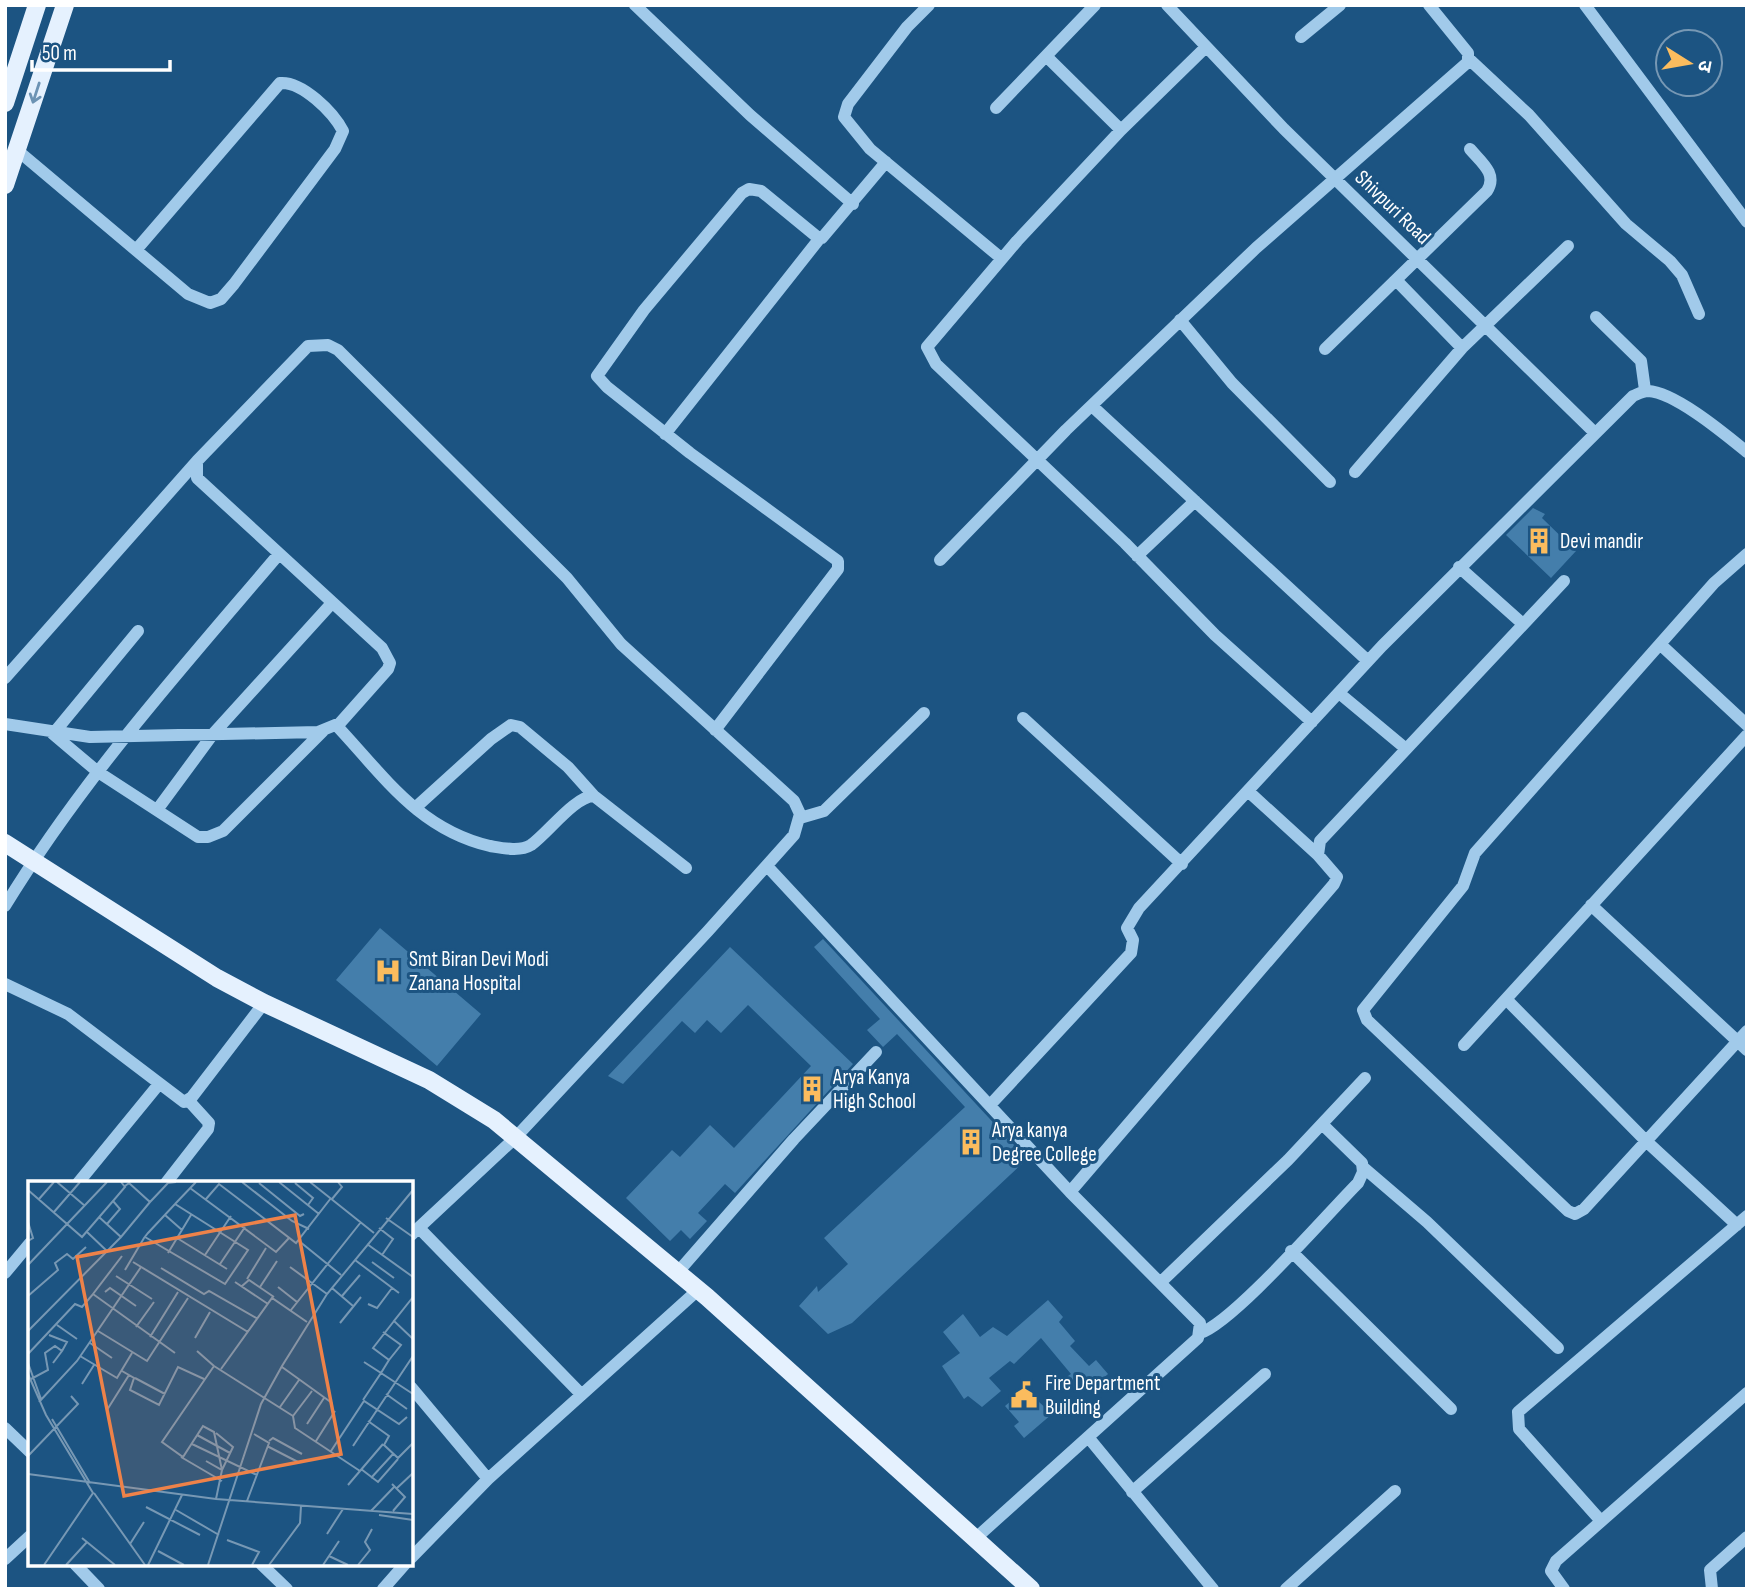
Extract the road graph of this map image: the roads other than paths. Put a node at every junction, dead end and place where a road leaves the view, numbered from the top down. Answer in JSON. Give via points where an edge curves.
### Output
{"nodes":[{"id":1,"x":37,"y":5,"type":"edge"},
{"id":2,"x":65,"y":5,"type":"edge"},
{"id":3,"x":635,"y":5,"type":"edge"},
{"id":4,"x":929,"y":5,"type":"edge"},
{"id":5,"x":1095,"y":5,"type":"edge"},
{"id":6,"x":1167,"y":5,"type":"edge"},
{"id":7,"x":1340,"y":5,"type":"edge"},
{"id":8,"x":1429,"y":5,"type":"edge"},
{"id":9,"x":1584,"y":5,"type":"edge"},
{"id":10,"x":1301,"y":37,"type":"dead end"},
{"id":11,"x":1206,"y":47,"type":"junction"},
{"id":12,"x":1046,"y":55,"type":"junction"},
{"id":13,"x":1469,"y":59,"type":"junction"},
{"id":14,"x":5,"y":103,"type":"edge"},
{"id":15,"x":996,"y":108,"type":"dead end"},
{"id":16,"x":1121,"y":130,"type":"junction"},
{"id":17,"x":1470,"y":149,"type":"dead end"},
{"id":18,"x":17,"y":150,"type":"junction"},
{"id":19,"x":886,"y":162,"type":"junction"},
{"id":20,"x":1334,"y":177,"type":"junction"},
{"id":21,"x":5,"y":185,"type":"edge"},
{"id":22,"x":853,"y":204,"type":"junction"},
{"id":23,"x":1747,"y":222,"type":"edge"},
{"id":24,"x":820,"y":238,"type":"junction"},
{"id":25,"x":1568,"y":246,"type":"dead end"},
{"id":26,"x":136,"y":250,"type":"junction"},
{"id":27,"x":1001,"y":258,"type":"junction"},
{"id":28,"x":1417,"y":258,"type":"junction"},
{"id":29,"x":1396,"y":280,"type":"junction"},
{"id":30,"x":1699,"y":314,"type":"dead end"},
{"id":31,"x":1596,"y":317,"type":"dead end"},
{"id":32,"x":1180,"y":320,"type":"junction"},
{"id":33,"x":1485,"y":324,"type":"junction"},
{"id":34,"x":1461,"y":348,"type":"junction"},
{"id":35,"x":1325,"y":349,"type":"dead end"},
{"id":36,"x":1645,"y":390,"type":"junction"},
{"id":37,"x":1092,"y":406,"type":"junction"},
{"id":38,"x":1595,"y":433,"type":"junction"},
{"id":39,"x":666,"y":434,"type":"junction"},
{"id":40,"x":1747,"y":452,"type":"edge"},
{"id":41,"x":1038,"y":460,"type":"junction"},
{"id":42,"x":197,"y":461,"type":"junction"},
{"id":43,"x":1355,"y":471,"type":"dead end"},
{"id":44,"x":1330,"y":482,"type":"dead end"},
{"id":45,"x":1195,"y":500,"type":"junction"},
{"id":46,"x":279,"y":554,"type":"junction"},
{"id":47,"x":1747,"y":554,"type":"edge"},
{"id":48,"x":1137,"y":556,"type":"junction"},
{"id":49,"x":940,"y":560,"type":"dead end"},
{"id":50,"x":1459,"y":567,"type":"junction"},
{"id":51,"x":1564,"y":581,"type":"dead end"},
{"id":52,"x":332,"y":603,"type":"junction"},
{"id":53,"x":1523,"y":624,"type":"junction"},
{"id":54,"x":138,"y":631,"type":"dead end"},
{"id":55,"x":1661,"y":645,"type":"junction"},
{"id":56,"x":1368,"y":661,"type":"junction"},
{"id":57,"x":5,"y":678,"type":"edge"},
{"id":58,"x":1339,"y":693,"type":"junction"},
{"id":59,"x":925,"y":713,"type":"dead end"},
{"id":60,"x":1023,"y":718,"type":"dead end"},
{"id":61,"x":1312,"y":722,"type":"junction"},
{"id":62,"x":5,"y":724,"type":"edge"},
{"id":63,"x":336,"y":725,"type":"junction"},
{"id":64,"x":1747,"y":725,"type":"edge"},
{"id":65,"x":715,"y":730,"type":"junction"},
{"id":66,"x":323,"y":731,"type":"junction"},
{"id":67,"x":53,"y":734,"type":"junction"},
{"id":68,"x":213,"y":734,"type":"junction"},
{"id":69,"x":1747,"y":735,"type":"edge"},
{"id":70,"x":124,"y":736,"type":"junction"},
{"id":71,"x":1405,"y":748,"type":"junction"},
{"id":72,"x":98,"y":772,"type":"junction"},
{"id":73,"x":1249,"y":792,"type":"junction"},
{"id":74,"x":594,"y":796,"type":"junction"},
{"id":75,"x":415,"y":808,"type":"junction"},
{"id":76,"x":158,"y":810,"type":"junction"},
{"id":77,"x":800,"y":818,"type":"junction"},
{"id":78,"x":5,"y":843,"type":"edge"},
{"id":79,"x":1318,"y":855,"type":"junction"},
{"id":80,"x":32,"y":861,"type":"junction"},
{"id":81,"x":1182,"y":864,"type":"junction"},
{"id":82,"x":766,"y":866,"type":"junction"},
{"id":83,"x":686,"y":868,"type":"dead end"},
{"id":84,"x":1591,"y":905,"type":"junction"},
{"id":85,"x":5,"y":906,"type":"edge"},
{"id":86,"x":5,"y":984,"type":"edge"},
{"id":87,"x":1506,"y":999,"type":"junction"},
{"id":88,"x":264,"y":1003,"type":"junction"},
{"id":89,"x":1744,"y":1041,"type":"edge"},
{"id":90,"x":1464,"y":1045,"type":"dead end"},
{"id":91,"x":876,"y":1052,"type":"dead end"},
{"id":92,"x":1365,"y":1078,"type":"dead end"},
{"id":93,"x":159,"y":1084,"type":"junction"},
{"id":94,"x":189,"y":1101,"type":"junction"},
{"id":95,"x":991,"y":1104,"type":"junction"},
{"id":96,"x":1322,"y":1124,"type":"junction"},
{"id":97,"x":516,"y":1137,"type":"junction"},
{"id":98,"x":1646,"y":1141,"type":"junction"},
{"id":99,"x":1364,"y":1168,"type":"junction"},
{"id":100,"x":80,"y":1181,"type":"edge"},
{"id":101,"x":168,"y":1181,"type":"edge"},
{"id":102,"x":1070,"y":1192,"type":"junction"},
{"id":103,"x":1742,"y":1221,"type":"edge"},
{"id":104,"x":415,"y":1232,"type":"edge"},
{"id":105,"x":28,"y":1245,"type":"edge"},
{"id":106,"x":1291,"y":1251,"type":"junction"},
{"id":107,"x":678,"y":1272,"type":"junction"},
{"id":108,"x":5,"y":1273,"type":"edge"},
{"id":109,"x":1161,"y":1282,"type":"junction"},
{"id":110,"x":698,"y":1290,"type":"junction"},
{"id":111,"x":1200,"y":1334,"type":"junction"},
{"id":112,"x":1558,"y":1348,"type":"dead end"},
{"id":113,"x":1265,"y":1374,"type":"dead end"},
{"id":114,"x":413,"y":1389,"type":"edge"},
{"id":115,"x":1747,"y":1393,"type":"edge"},
{"id":116,"x":581,"y":1394,"type":"junction"},
{"id":117,"x":1451,"y":1409,"type":"dead end"},
{"id":118,"x":5,"y":1428,"type":"edge"},
{"id":119,"x":1088,"y":1437,"type":"junction"},
{"id":120,"x":28,"y":1450,"type":"edge"},
{"id":121,"x":488,"y":1479,"type":"junction"},
{"id":122,"x":1395,"y":1491,"type":"dead end"},
{"id":123,"x":1132,"y":1492,"type":"junction"},
{"id":124,"x":1601,"y":1521,"type":"junction"},
{"id":125,"x":977,"y":1537,"type":"junction"},
{"id":126,"x":1747,"y":1537,"type":"edge"},
{"id":127,"x":28,"y":1538,"type":"edge"},
{"id":128,"x":414,"y":1549,"type":"edge"},
{"id":129,"x":5,"y":1559,"type":"edge"},
{"id":130,"x":77,"y":1566,"type":"edge"},
{"id":131,"x":263,"y":1566,"type":"edge"},
{"id":132,"x":403,"y":1566,"type":"edge"},
{"id":133,"x":1563,"y":1588,"type":"edge"},
{"id":134,"x":99,"y":1589,"type":"edge"},
{"id":135,"x":287,"y":1589,"type":"edge"},
{"id":136,"x":383,"y":1589,"type":"edge"},
{"id":137,"x":1031,"y":1589,"type":"edge"},
{"id":138,"x":1213,"y":1589,"type":"edge"},
{"id":139,"x":1286,"y":1589,"type":"edge"},
{"id":140,"x":1712,"y":1589,"type":"edge"}],
"edges":[{"from":1,"to":14,"type":"main road"},
{"from":2,"to":18,"type":"main road","one_way":true},
{"from":3,"to":22,"type":"street","via":[[750,115]]},
{"from":4,"to":19,"type":"street","via":[[844,111],[847,125]]},
{"from":5,"to":12,"type":"street"},
{"from":6,"to":11,"type":"street","name":"Shivpuri Road"},
{"from":7,"to":10,"type":"street"},
{"from":8,"to":13,"type":"street"},
{"from":9,"to":23,"type":"street"},
{"from":11,"to":16,"type":"street"},
{"from":11,"to":20,"type":"street","name":"Shivpuri Road"},
{"from":12,"to":15,"type":"street"},
{"from":12,"to":16,"type":"street"},
{"from":13,"to":20,"type":"street"},
{"from":13,"to":30,"type":"street","via":[[1528,114],[1618,216],[1670,261],[1682,275]]},
{"from":16,"to":27,"type":"street"},
{"from":17,"to":28,"type":"street","via":[[1492,176],[1492,184]]},
{"from":18,"to":21,"type":"main road"},
{"from":18,"to":26,"type":"street"},
{"from":19,"to":22,"type":"street"},
{"from":19,"to":27,"type":"street"},
{"from":20,"to":28,"type":"street","name":"Shivpuri Road"},
{"from":20,"to":32,"type":"street"},
{"from":22,"to":24,"type":"street"},
{"from":24,"to":39,"type":"street"},
{"from":24,"to":39,"type":"street","via":[[761,191],[749,189],[644,310],[597,376]]},
{"from":25,"to":33,"type":"street"},
{"from":26,"to":26,"type":"street","via":[[199,300],[211,303],[221,299],[341,141],[343,131],[337,121],[299,87],[280,83]]},
{"from":27,"to":41,"type":"street","via":[[927,347],[936,364]]},
{"from":28,"to":29,"type":"street"},
{"from":28,"to":33,"type":"street","name":"Shivpuri Road"},
{"from":29,"to":34,"type":"street"},
{"from":29,"to":35,"type":"street"},
{"from":31,"to":36,"type":"street","via":[[1641,361]]},
{"from":32,"to":37,"type":"street"},
{"from":32,"to":44,"type":"street","via":[[1232,383]]},
{"from":33,"to":34,"type":"street"},
{"from":33,"to":38,"type":"street","name":"Shivpuri Road"},
{"from":34,"to":43,"type":"street"},
{"from":36,"to":38,"type":"street"},
{"from":36,"to":40,"type":"street","via":[[1660,393]]},
{"from":37,"to":41,"type":"street"},
{"from":37,"to":45,"type":"street"},
{"from":38,"to":50,"type":"street"},
{"from":39,"to":65,"type":"street","via":[[831,555],[839,566]]},
{"from":41,"to":48,"type":"street"},
{"from":41,"to":49,"type":"street"},
{"from":42,"to":46,"type":"street","via":[[197,478]]},
{"from":42,"to":57,"type":"street"},
{"from":42,"to":65,"type":"street","via":[[308,346],[328,345],[338,350],[567,578],[621,644]]},
{"from":45,"to":48,"type":"street"},
{"from":45,"to":56,"type":"street"},
{"from":46,"to":52,"type":"street"},
{"from":46,"to":70,"type":"street"},
{"from":47,"to":55,"type":"street","via":[[1714,583]]},
{"from":48,"to":61,"type":"street","via":[[1215,635]]},
{"from":50,"to":53,"type":"street"},
{"from":50,"to":56,"type":"street"},
{"from":51,"to":53,"type":"street"},
{"from":52,"to":63,"type":"street","via":[[382,648],[390,663]]},
{"from":52,"to":68,"type":"street"},
{"from":53,"to":71,"type":"street"},
{"from":54,"to":67,"type":"street"},
{"from":55,"to":64,"type":"street"},
{"from":55,"to":98,"type":"street","via":[[1475,853],[1463,886],[1363,1010],[1367,1020],[1571,1213],[1584,1209]]},
{"from":56,"to":58,"type":"street"},
{"from":58,"to":61,"type":"street"},
{"from":58,"to":71,"type":"street"},
{"from":59,"to":77,"type":"street","via":[[824,811]]},
{"from":60,"to":81,"type":"street"},
{"from":61,"to":73,"type":"street"},
{"from":62,"to":67,"type":"street"},
{"from":63,"to":66,"type":"street"},
{"from":63,"to":75,"type":"street"},
{"from":65,"to":77,"type":"street","via":[[794,801]]},
{"from":66,"to":68,"type":"street"},
{"from":66,"to":76,"type":"street","via":[[267,790],[215,835],[198,837]]},
{"from":67,"to":70,"type":"street"},
{"from":67,"to":72,"type":"street"},
{"from":68,"to":70,"type":"street"},
{"from":68,"to":76,"type":"street"},
{"from":69,"to":84,"type":"street"},
{"from":70,"to":72,"type":"street"},
{"from":71,"to":79,"type":"street","via":[[1320,841]]},
{"from":72,"to":76,"type":"street"},
{"from":72,"to":80,"type":"street"},
{"from":73,"to":79,"type":"street"},
{"from":73,"to":81,"type":"street"},
{"from":74,"to":75,"type":"street","via":[[582,799],[533,843],[519,849],[458,838]]},
{"from":74,"to":75,"type":"street","via":[[558,759],[520,727],[511,725]]},
{"from":74,"to":83,"type":"street"},
{"from":77,"to":82,"type":"street","via":[[794,835]]},
{"from":78,"to":80,"type":"main road"},
{"from":79,"to":102,"type":"street","via":[[1337,877],[1334,884]]},
{"from":80,"to":85,"type":"street"},
{"from":80,"to":88,"type":"main road"},
{"from":81,"to":95,"type":"street","via":[[1129,923],[1131,953]]},
{"from":82,"to":95,"type":"street"},
{"from":82,"to":97,"type":"street"},
{"from":84,"to":87,"type":"street"},
{"from":84,"to":89,"type":"street"},
{"from":86,"to":93,"type":"street","via":[[68,1014]]},
{"from":87,"to":90,"type":"street"},
{"from":87,"to":98,"type":"street"},
{"from":88,"to":94,"type":"street"},
{"from":88,"to":97,"type":"main road","via":[[429,1080]]},
{"from":89,"to":98,"type":"street"},
{"from":91,"to":107,"type":"street"},
{"from":92,"to":96,"type":"street"},
{"from":93,"to":94,"type":"street","via":[[180,1101]]},
{"from":93,"to":100,"type":"street"},
{"from":94,"to":101,"type":"street","via":[[209,1123],[208,1129]]},
{"from":95,"to":102,"type":"street"},
{"from":96,"to":99,"type":"street"},
{"from":96,"to":109,"type":"street"},
{"from":97,"to":104,"type":"street"},
{"from":97,"to":107,"type":"main road"},
{"from":98,"to":103,"type":"street"},
{"from":99,"to":106,"type":"street","via":[[1358,1182]]},
{"from":99,"to":112,"type":"street"},
{"from":102,"to":109,"type":"street"},
{"from":103,"to":124,"type":"street","via":[[1518,1412],[1519,1429]]},
{"from":104,"to":116,"type":"street"},
{"from":105,"to":108,"type":"street"},
{"from":106,"to":111,"type":"street","via":[[1218,1323]]},
{"from":106,"to":117,"type":"street"},
{"from":107,"to":110,"type":"main road"},
{"from":109,"to":111,"type":"street","via":[[1200,1322]]},
{"from":110,"to":116,"type":"street"},
{"from":110,"to":125,"type":"main road"},
{"from":111,"to":119,"type":"street"},
{"from":113,"to":123,"type":"street"},
{"from":114,"to":121,"type":"street"},
{"from":115,"to":124,"type":"street"},
{"from":116,"to":121,"type":"street"},
{"from":118,"to":120,"type":"street"},
{"from":119,"to":123,"type":"street"},
{"from":119,"to":125,"type":"street"},
{"from":121,"to":128,"type":"street"},
{"from":122,"to":139,"type":"street"},
{"from":123,"to":138,"type":"street"},
{"from":124,"to":133,"type":"street","via":[[1552,1567]]},
{"from":125,"to":137,"type":"main road"},
{"from":126,"to":140,"type":"street","via":[[1710,1570]]},
{"from":127,"to":129,"type":"street"},
{"from":130,"to":134,"type":"street"},
{"from":131,"to":135,"type":"street"},
{"from":132,"to":136,"type":"street"}]}
